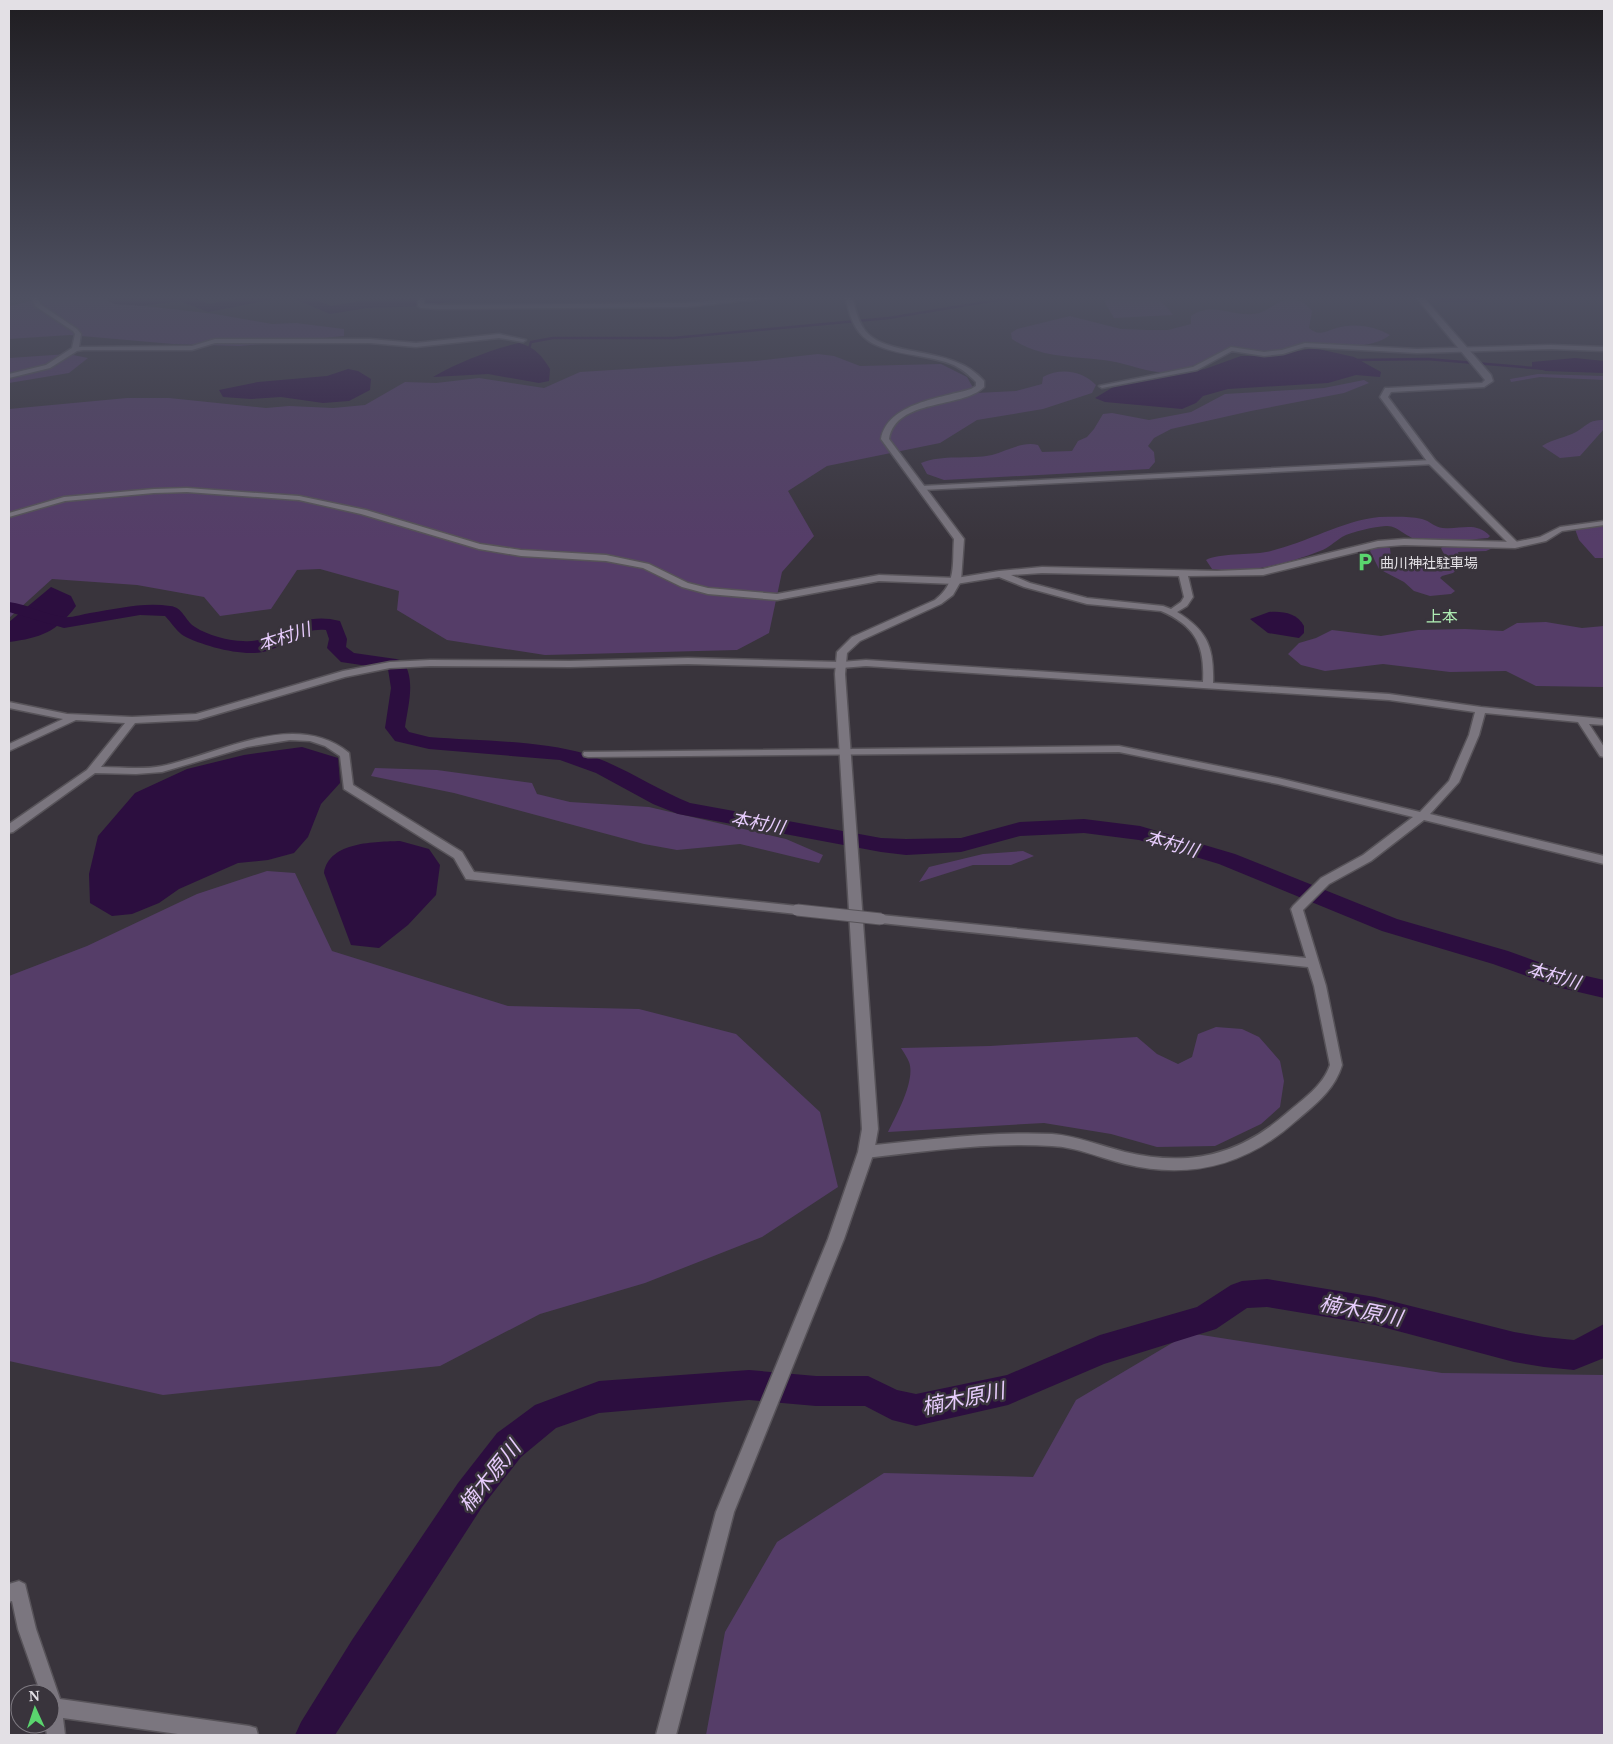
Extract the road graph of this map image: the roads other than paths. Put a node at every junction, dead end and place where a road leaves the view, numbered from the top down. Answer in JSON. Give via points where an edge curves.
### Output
{"nodes":[{"id":1,"x":976,"y":377,"type":"edge"},
{"id":2,"x":1147,"y":377,"type":"edge"},
{"id":3,"x":1488,"y":377,"type":"edge"},
{"id":4,"x":1102,"y":386,"type":"dead end"},
{"id":5,"x":1432,"y":462,"type":"junction"},
{"id":6,"x":922,"y":488,"type":"junction"},
{"id":7,"x":9,"y":514,"type":"edge"},
{"id":8,"x":1604,"y":523,"type":"edge"},
{"id":9,"x":1516,"y":546,"type":"junction"},
{"id":10,"x":999,"y":574,"type":"junction"},
{"id":11,"x":1183,"y":574,"type":"junction"},
{"id":12,"x":956,"y":581,"type":"junction"},
{"id":13,"x":1172,"y":612,"type":"junction"},
{"id":14,"x":841,"y":665,"type":"junction"},
{"id":15,"x":1208,"y":686,"type":"junction"},
{"id":16,"x":9,"y":705,"type":"edge"},
{"id":17,"x":1482,"y":710,"type":"junction"},
{"id":18,"x":75,"y":717,"type":"junction"},
{"id":19,"x":132,"y":720,"type":"junction"},
{"id":20,"x":1582,"y":721,"type":"junction"},
{"id":21,"x":1604,"y":722,"type":"edge"},
{"id":22,"x":9,"y":748,"type":"edge"},
{"id":23,"x":846,"y":752,"type":"junction"},
{"id":24,"x":588,"y":754,"type":"dead end"},
{"id":25,"x":1604,"y":754,"type":"edge"},
{"id":26,"x":93,"y":770,"type":"junction"},
{"id":27,"x":1422,"y":816,"type":"junction"},
{"id":28,"x":9,"y":829,"type":"edge"},
{"id":29,"x":1604,"y":860,"type":"edge"},
{"id":30,"x":1325,"y":881,"type":"joint"},
{"id":31,"x":1312,"y":963,"type":"junction"},
{"id":32,"x":866,"y":1152,"type":"junction"},
{"id":33,"x":9,"y":1593,"type":"edge"},
{"id":34,"x":46,"y":1684,"type":"edge"},
{"id":35,"x":60,"y":1701,"type":"edge"},
{"id":36,"x":249,"y":1735,"type":"edge"},
{"id":37,"x":666,"y":1735,"type":"edge"}],
"edges":[{"from":1,"to":6,"type":"street","via":[[980,387],[974,392],[900,415],[887,425],[885,439]]},
{"from":2,"to":4,"type":"street"},
{"from":3,"to":5,"type":"street","via":[[1488,383],[1397,389],[1385,393],[1384,397]]},
{"from":5,"to":6,"type":"street"},
{"from":5,"to":9,"type":"street"},
{"from":6,"to":12,"type":"street","via":[[959,539]]},
{"from":7,"to":12,"type":"street","via":[[87,495],[218,492],[299,498],[342,506],[488,548],[624,561],[657,570],[685,585],[730,594],[777,597],[880,578]]},
{"from":8,"to":9,"type":"street","via":[[1560,528],[1542,539]]},
{"from":9,"to":11,"type":"street","via":[[1378,544],[1263,572]]},
{"from":10,"to":11,"type":"street","via":[[1042,570]]},
{"from":10,"to":12,"type":"street"},
{"from":10,"to":13,"type":"street","via":[[1087,601]]},
{"from":11,"to":13,"type":"street","via":[[1190,597],[1187,603]]},
{"from":12,"to":14,"type":"street","via":[[950,593],[938,602],[856,639],[842,652]]},
{"from":13,"to":15,"type":"street","via":[[1202,641],[1209,665]]},
{"from":14,"to":15,"type":"street","via":[[866,662]]},
{"from":14,"to":19,"type":"street","via":[[688,661],[390,666],[343,674],[197,717]]},
{"from":14,"to":23,"type":"street"},
{"from":15,"to":17,"type":"street","via":[[1389,697]]},
{"from":16,"to":18,"type":"street"},
{"from":17,"to":20,"type":"street"},
{"from":17,"to":27,"type":"street","via":[[1454,782]]},
{"from":18,"to":19,"type":"street"},
{"from":18,"to":22,"type":"street"},
{"from":19,"to":26,"type":"street"},
{"from":20,"to":21,"type":"street"},
{"from":20,"to":25,"type":"street"},
{"from":23,"to":24,"type":"street"},
{"from":23,"to":27,"type":"street","via":[[1119,748],[1278,781]]},
{"from":23,"to":32,"type":"street","via":[[869,1104],[870,1129]]},
{"from":26,"to":28,"type":"street"},
{"from":26,"to":31,"type":"street","bridge":true,"via":[[160,769],[247,744],[312,739],[330,744],[345,755],[348,787],[458,855],[470,876]]},
{"from":27,"to":29,"type":"street"},
{"from":27,"to":30,"type":"street","via":[[1367,858]]},
{"from":30,"to":31,"type":"street","via":[[1297,909]]},
{"from":31,"to":32,"type":"street","via":[[1320,986],[1336,1065],[1334,1077],[1282,1127],[1249,1145],[1206,1163],[1169,1165],[1052,1140]]},
{"from":32,"to":37,"type":"street","via":[[836,1239],[726,1512]]},
{"from":33,"to":34,"type":"street","via":[[19,1590],[27,1629]]},
{"from":35,"to":36,"type":"street"}]}
